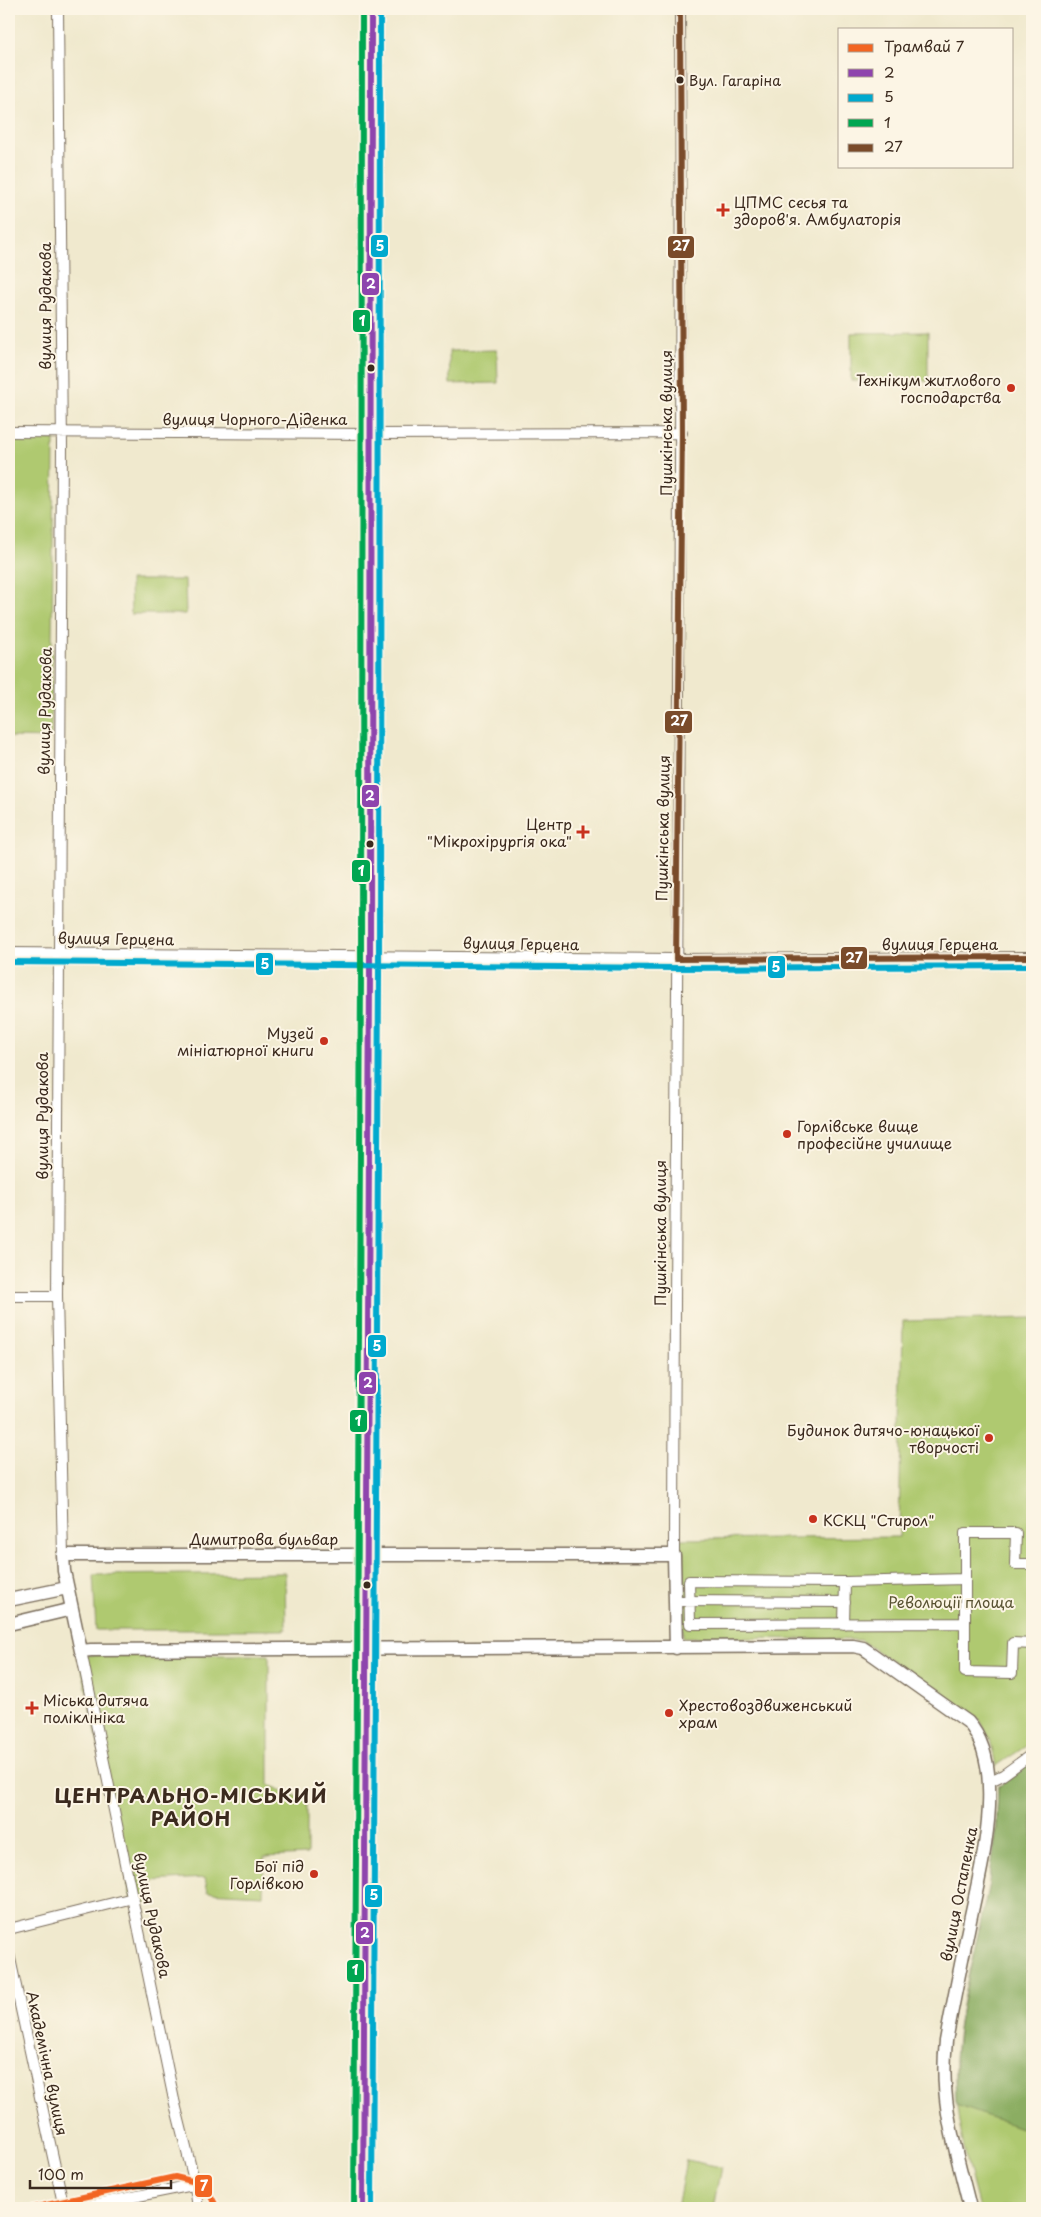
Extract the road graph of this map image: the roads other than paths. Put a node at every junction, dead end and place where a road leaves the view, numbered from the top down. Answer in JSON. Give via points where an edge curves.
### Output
{"nodes":[{"id":1,"x":58,"y":9,"type":"edge"},
{"id":2,"x":370,"y":9,"type":"edge"},
{"id":3,"x":680,"y":9,"type":"edge"},
{"id":4,"x":9,"y":432,"type":"edge"},
{"id":5,"x":62,"y":432,"type":"junction"},
{"id":6,"x":682,"y":433,"type":"junction"},
{"id":7,"x":370,"y":434,"type":"junction"},
{"id":8,"x":58,"y":952,"type":"junction"},
{"id":9,"x":9,"y":953,"type":"edge"},
{"id":10,"x":370,"y":956,"type":"junction"},
{"id":11,"x":1032,"y":957,"type":"edge"},
{"id":12,"x":676,"y":959,"type":"junction"},
{"id":13,"x":9,"y":1296,"type":"edge"},
{"id":14,"x":57,"y":1296,"type":"junction"},
{"id":15,"x":367,"y":1554,"type":"junction"},
{"id":16,"x":62,"y":1555,"type":"junction"},
{"id":17,"x":674,"y":1555,"type":"junction"},
{"id":18,"x":1032,"y":1564,"type":"edge"},
{"id":19,"x":965,"y":1579,"type":"junction"},
{"id":20,"x":845,"y":1582,"type":"junction"},
{"id":21,"x":67,"y":1588,"type":"junction"},
{"id":22,"x":9,"y":1600,"type":"edge"},
{"id":23,"x":675,"y":1601,"type":"junction"},
{"id":24,"x":690,"y":1601,"type":"junction"},
{"id":25,"x":845,"y":1602,"type":"junction"},
{"id":26,"x":72,"y":1609,"type":"junction"},
{"id":27,"x":965,"y":1622,"type":"junction"},
{"id":28,"x":9,"y":1624,"type":"edge"},
{"id":29,"x":844,"y":1624,"type":"junction"},
{"id":30,"x":1032,"y":1644,"type":"edge"},
{"id":31,"x":676,"y":1648,"type":"junction"},
{"id":32,"x":366,"y":1649,"type":"junction"},
{"id":33,"x":81,"y":1651,"type":"junction"},
{"id":34,"x":1032,"y":1754,"type":"edge"},
{"id":35,"x":988,"y":1782,"type":"junction"},
{"id":36,"x":133,"y":1898,"type":"junction"},
{"id":37,"x":9,"y":1929,"type":"edge"},
{"id":38,"x":9,"y":1954,"type":"edge"},
{"id":39,"x":193,"y":2185,"type":"junction"},
{"id":40,"x":64,"y":2208,"type":"edge"},
{"id":41,"x":78,"y":2208,"type":"edge"},
{"id":42,"x":198,"y":2208,"type":"edge"},
{"id":43,"x":363,"y":2208,"type":"edge"},
{"id":44,"x":970,"y":2208,"type":"edge"}],
"edges":[{"from":1,"to":5,"type":"street","name":"вулиця Рудакова"},
{"from":2,"to":7,"type":"main road"},
{"from":3,"to":6,"type":"street","name":"Пушкінська вулиця"},
{"from":4,"to":5,"type":"street","name":"вулиця Чорного-Діденка"},
{"from":5,"to":7,"type":"street","name":"вулиця Чорного-Діденка"},
{"from":5,"to":8,"type":"street","name":"вулиця Рудакова"},
{"from":6,"to":7,"type":"street","name":"вулиця Чорного-Діденка"},
{"from":6,"to":12,"type":"street","name":"Пушкінська вулиця"},
{"from":7,"to":10,"type":"main road"},
{"from":8,"to":9,"type":"street","name":"вулиця Герцена"},
{"from":8,"to":10,"type":"street","name":"вулиця Герцена"},
{"from":8,"to":14,"type":"street","name":"вулиця Рудакова"},
{"from":10,"to":12,"type":"street","name":"вулиця Герцена"},
{"from":10,"to":15,"type":"main road"},
{"from":11,"to":12,"type":"street","name":"вулиця Герцена"},
{"from":12,"to":17,"type":"street","name":"Пушкінська вулиця"},
{"from":13,"to":14,"type":"street"},
{"from":14,"to":16,"type":"street","name":"вулиця Рудакова"},
{"from":15,"to":16,"type":"street","name":"Димитрова бульвар"},
{"from":15,"to":17,"type":"street","name":"Димитрова бульвар"},
{"from":15,"to":32,"type":"main road"},
{"from":16,"to":21,"type":"street","name":"вулиця Рудакова"},
{"from":17,"to":23,"type":"street","name":"Пушкінська вулиця"},
{"from":18,"to":19,"type":"street","via":[[1015,1564],[1016,1533],[965,1533]]},
{"from":19,"to":20,"type":"street"},
{"from":19,"to":27,"type":"street"},
{"from":20,"to":24,"type":"street","via":[[689,1581]]},
{"from":20,"to":25,"type":"street"},
{"from":21,"to":22,"type":"street"},
{"from":21,"to":26,"type":"street","name":"вулиця Рудакова"},
{"from":23,"to":24,"type":"street"},
{"from":23,"to":31,"type":"street","name":"Пушкінська вулиця"},
{"from":24,"to":25,"type":"street"},
{"from":24,"to":29,"type":"street","via":[[690,1624]]},
{"from":25,"to":29,"type":"street"},
{"from":26,"to":28,"type":"street"},
{"from":26,"to":33,"type":"street","name":"вулиця Рудакова"},
{"from":27,"to":29,"type":"street"},
{"from":27,"to":30,"type":"street","via":[[965,1672],[1012,1673],[1013,1643]]},
{"from":31,"to":32,"type":"street"},
{"from":31,"to":35,"type":"street","name":"вулиця Остапенка","via":[[863,1648],[968,1722],[980,1741]]},
{"from":32,"to":33,"type":"street"},
{"from":32,"to":43,"type":"main road"},
{"from":33,"to":36,"type":"street","name":"вулиця Рудакова"},
{"from":34,"to":35,"type":"street"},
{"from":35,"to":44,"type":"street","name":"вулиця Остапенка","via":[[984,1854],[942,2068],[946,2108]]},
{"from":36,"to":37,"type":"street"},
{"from":36,"to":39,"type":"street","name":"вулиця Рудакова"},
{"from":38,"to":40,"type":"street","name":"Академічна вулиця"},
{"from":39,"to":41,"type":"street"},
{"from":39,"to":42,"type":"street","name":"вулиця Рудакова"}]}
